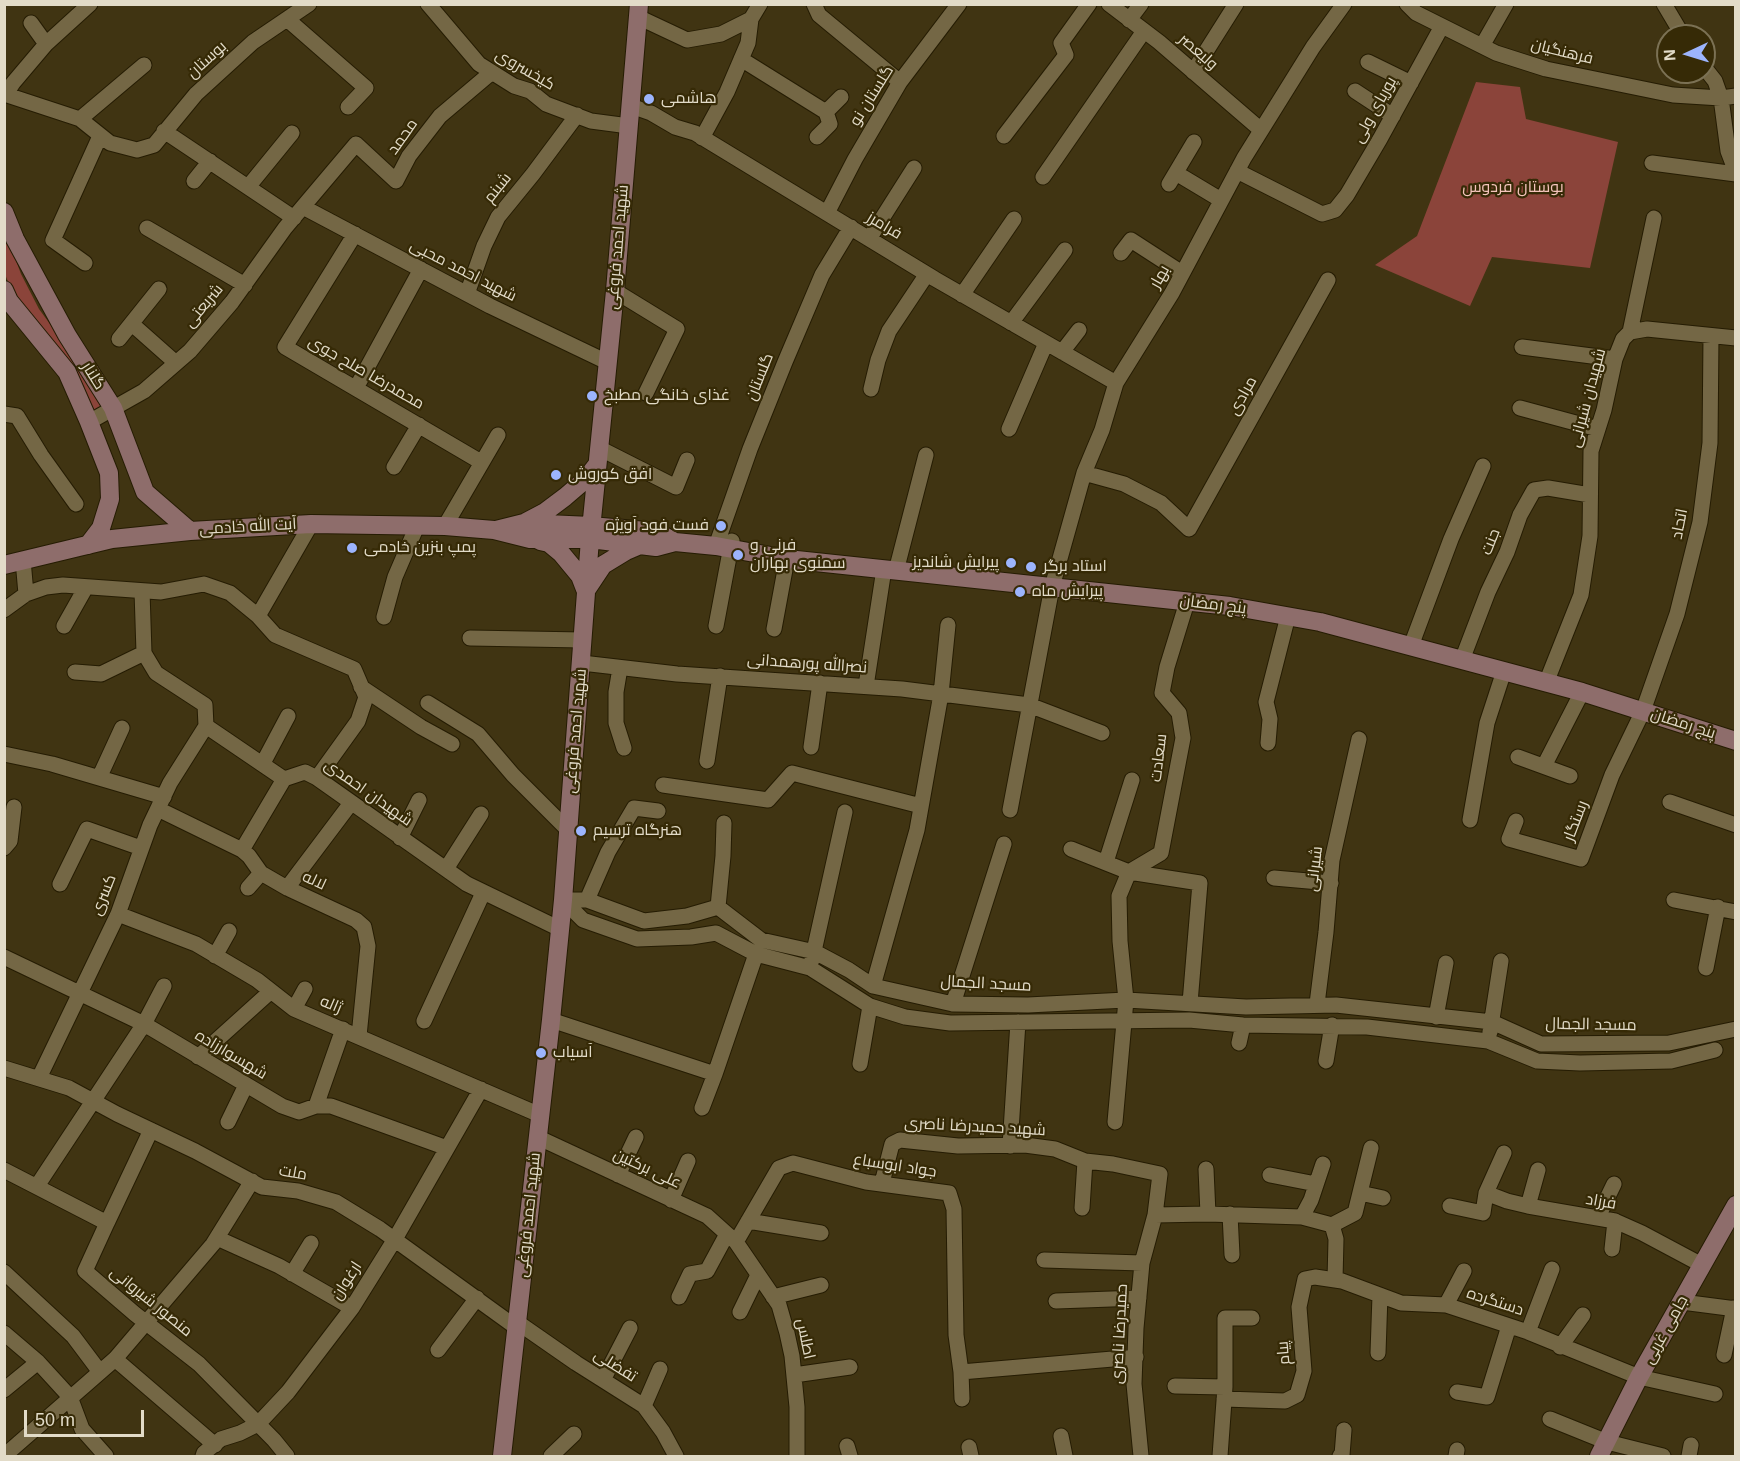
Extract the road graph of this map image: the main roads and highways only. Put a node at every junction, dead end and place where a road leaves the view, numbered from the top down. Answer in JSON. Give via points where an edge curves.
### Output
{"nodes":[{"id":1,"x":639,"y":11,"type":"edge"},
{"id":2,"x":4,"y":212,"type":"edge"},
{"id":3,"x":4,"y":290,"type":"edge"},
{"id":4,"x":597,"y":457,"type":"junction"},
{"id":5,"x":190,"y":531,"type":"junction"},
{"id":6,"x":527,"y":531,"type":"junction"},
{"id":7,"x":590,"y":532,"type":"junction"},
{"id":8,"x":675,"y":542,"type":"junction"},
{"id":9,"x":88,"y":545,"type":"junction"},
{"id":10,"x":642,"y":545,"type":"junction"},
{"id":11,"x":4,"y":565,"type":"edge"},
{"id":12,"x":586,"y":591,"type":"junction"},
{"id":13,"x":1736,"y":741,"type":"edge"},
{"id":14,"x":1736,"y":1205,"type":"edge"},
{"id":15,"x":1730,"y":1226,"type":"edge"},
{"id":16,"x":1603,"y":1449,"type":"edge"},
{"id":17,"x":502,"y":1456,"type":"edge"}],
"edges":[{"from":1,"to":4,"type":"main road","name":"شهید احمد فروغی"},
{"from":2,"to":5,"type":"main road","name":"گلنار","via":[[67,335],[113,408],[145,492]]},
{"from":3,"to":9,"type":"main road","name":"گلنار","via":[[67,372],[109,473],[110,499],[100,528]]},
{"from":4,"to":6,"type":"main road","via":[[586,479]]},
{"from":4,"to":7,"type":"main road","name":"شهید احمد فروغی"},
{"from":5,"to":6,"type":"main road","name":"آیت الله خادمی","via":[[311,524]]},
{"from":5,"to":9,"type":"main road","name":"آیت الله خادمی"},
{"from":6,"to":7,"type":"main road","name":"آیت الله خادمی"},
{"from":6,"to":12,"type":"main road","via":[[561,553],[580,576]]},
{"from":7,"to":8,"type":"main road","name":"پنج رمضان","via":[[657,532]]},
{"from":7,"to":10,"type":"main road","name":"پنج رمضان"},
{"from":7,"to":12,"type":"main road","name":"شهید احمد فروغی"},
{"from":8,"to":10,"type":"main road","name":"پنج رمضان","via":[[656,547]]},
{"from":8,"to":13,"type":"main road","name":"پنج رمضان","via":[[726,545],[787,560],[1230,606],[1320,622],[1582,692]]},
{"from":9,"to":11,"type":"main road","name":"آیت الله خادمی"},
{"from":10,"to":12,"type":"main road","via":[[603,565]]},
{"from":12,"to":17,"type":"main road","name":"شهید احمد فروغی","via":[[563,900]]},
{"from":14,"to":15,"type":"main road","name":"جامی غربی"},
{"from":15,"to":16,"type":"main road","name":"جامی غربی","via":[[1702,1265]]}]}
